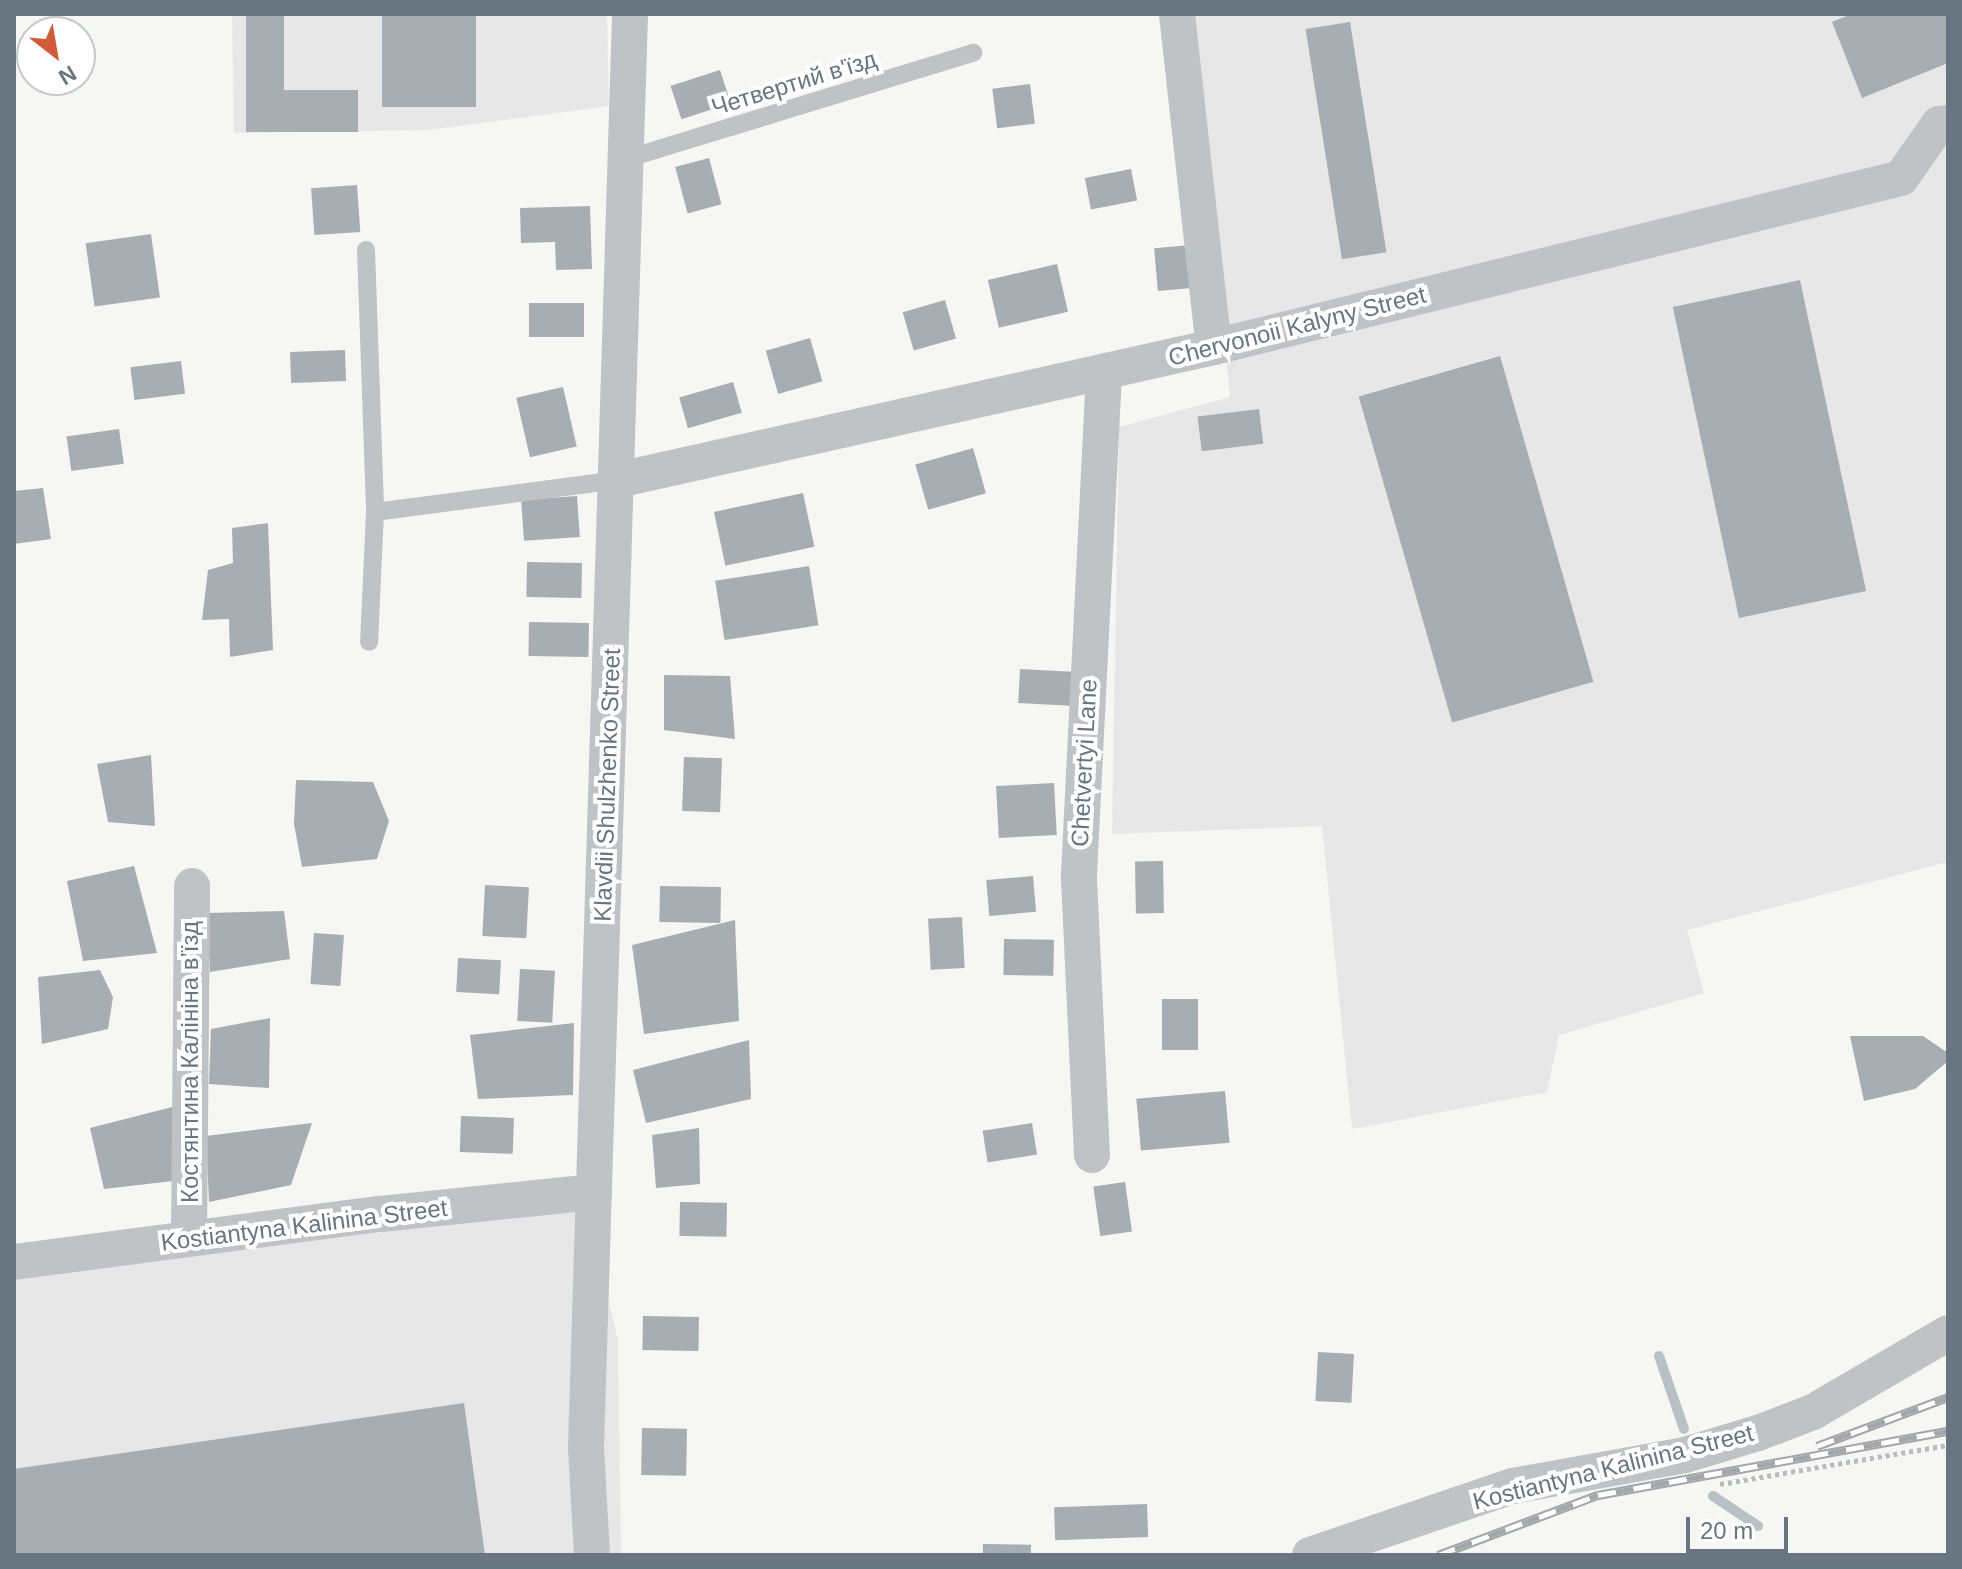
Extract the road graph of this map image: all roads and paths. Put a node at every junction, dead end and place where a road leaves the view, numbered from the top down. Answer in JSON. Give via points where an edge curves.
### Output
{"nodes":[{"id":1,"x":630,"y":14,"type":"edge"},
{"id":2,"x":1177,"y":14,"type":"edge"},
{"id":3,"x":973,"y":53,"type":"dead end"},
{"id":4,"x":1948,"y":123,"type":"edge"},
{"id":5,"x":629,"y":158,"type":"junction"},
{"id":6,"x":366,"y":250,"type":"dead end"},
{"id":7,"x":1214,"y":347,"type":"junction"},
{"id":8,"x":1104,"y":372,"type":"junction"},
{"id":9,"x":618,"y":480,"type":"junction"},
{"id":10,"x":375,"y":512,"type":"junction"},
{"id":11,"x":369,"y":642,"type":"dead end"},
{"id":12,"x":192,"y":886,"type":"dead end"},
{"id":13,"x":1092,"y":1155,"type":"dead end"},
{"id":14,"x":594,"y":1192,"type":"junction"},
{"id":15,"x":189,"y":1239,"type":"junction"},
{"id":16,"x":14,"y":1262,"type":"edge"},
{"id":17,"x":1948,"y":1333,"type":"edge"},
{"id":18,"x":1948,"y":1445,"type":"edge"},
{"id":19,"x":1770,"y":1477,"type":"dead end"},
{"id":20,"x":592,"y":1555,"type":"edge"},
{"id":21,"x":1310,"y":1555,"type":"edge"}],
"edges":[{"from":1,"to":5,"type":"street","name":"Klavdii Shulzhenko Street"},
{"from":2,"to":7,"type":"street"},
{"from":3,"to":5,"type":"lane","name":"Четвертий в'їзд"},
{"from":4,"to":7,"type":"street","name":"Chervonoii Kalyny Street","via":[[1939,124],[1901,178]]},
{"from":5,"to":9,"type":"street","name":"Klavdii Shulzhenko Street"},
{"from":6,"to":10,"type":"lane"},
{"from":7,"to":8,"type":"street","name":"Chervonoii Kalyny Street"},
{"from":8,"to":9,"type":"street","name":"Chervonoii Kalyny Street"},
{"from":8,"to":13,"type":"street","name":"Chetvertyi Lane","via":[[1079,875]]},
{"from":9,"to":10,"type":"lane"},
{"from":9,"to":14,"type":"street","name":"Klavdii Shulzhenko Street"},
{"from":10,"to":11,"type":"lane"},
{"from":12,"to":15,"type":"street","name":"Костянтина Калініна в’їзд"},
{"from":14,"to":15,"type":"street","name":"Kostiantyna Kalinina Street"},
{"from":14,"to":20,"type":"street","name":"Klavdii Shulzhenko Street","via":[[586,1447]]},
{"from":15,"to":16,"type":"street","name":"Kostiantyna Kalinina Street"},
{"from":17,"to":21,"type":"street","name":"Kostiantyna Kalinina Street","via":[[1813,1412],[1758,1433],[1685,1455],[1513,1486]]},
{"from":18,"to":19,"type":"path"}]}
